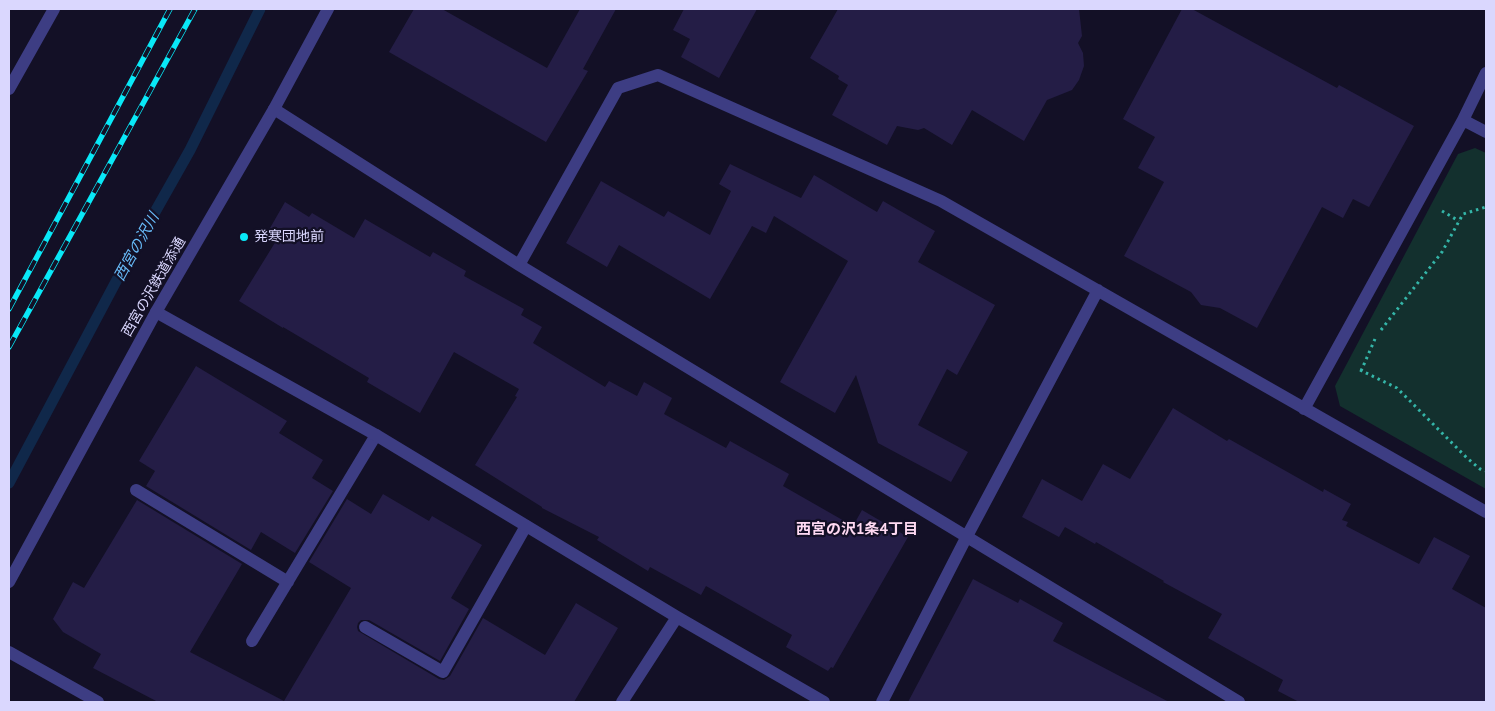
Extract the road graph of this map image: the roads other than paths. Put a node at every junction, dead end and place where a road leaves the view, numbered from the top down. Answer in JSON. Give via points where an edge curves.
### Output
{"nodes":[{"id":1,"x":328,"y":9,"type":"edge"},
{"id":2,"x":50,"y":10,"type":"edge"},
{"id":3,"x":1486,"y":73,"type":"edge"},
{"id":4,"x":9,"y":89,"type":"edge"},
{"id":5,"x":274,"y":109,"type":"junction"},
{"id":6,"x":1462,"y":120,"type":"junction"},
{"id":7,"x":1486,"y":132,"type":"edge"},
{"id":8,"x":518,"y":265,"type":"junction"},
{"id":9,"x":1098,"y":290,"type":"junction"},
{"id":10,"x":156,"y":312,"type":"junction"},
{"id":11,"x":1304,"y":409,"type":"junction"},
{"id":12,"x":376,"y":435,"type":"junction"},
{"id":13,"x":136,"y":490,"type":"dead end"},
{"id":14,"x":1486,"y":512,"type":"edge"},
{"id":15,"x":526,"y":526,"type":"junction"},
{"id":16,"x":966,"y":538,"type":"junction"},
{"id":17,"x":9,"y":582,"type":"edge"},
{"id":18,"x":288,"y":582,"type":"junction"},
{"id":19,"x":677,"y":618,"type":"junction"},
{"id":20,"x":365,"y":627,"type":"dead end"},
{"id":21,"x":252,"y":641,"type":"dead end"},
{"id":22,"x":9,"y":652,"type":"edge"},
{"id":23,"x":98,"y":702,"type":"edge"},
{"id":24,"x":622,"y":702,"type":"edge"},
{"id":25,"x":824,"y":702,"type":"edge"},
{"id":26,"x":882,"y":702,"type":"edge"},
{"id":27,"x":1239,"y":702,"type":"edge"}],
"edges":[{"from":1,"to":5,"type":"street","name":"西宮の沢鉄道添通"},
{"from":2,"to":4,"type":"street"},
{"from":3,"to":6,"type":"street"},
{"from":5,"to":8,"type":"street"},
{"from":5,"to":10,"type":"street","name":"西宮の沢鉄道添通"},
{"from":6,"to":7,"type":"street"},
{"from":6,"to":11,"type":"street"},
{"from":8,"to":9,"type":"street","via":[[618,88],[658,75],[941,201]]},
{"from":8,"to":16,"type":"street"},
{"from":9,"to":11,"type":"street"},
{"from":9,"to":16,"type":"street"},
{"from":10,"to":12,"type":"street"},
{"from":10,"to":17,"type":"street","name":"西宮の沢鉄道添通"},
{"from":11,"to":14,"type":"street"},
{"from":12,"to":15,"type":"street"},
{"from":12,"to":18,"type":"street"},
{"from":13,"to":18,"type":"street"},
{"from":15,"to":19,"type":"street"},
{"from":15,"to":20,"type":"street","via":[[443,672]]},
{"from":16,"to":26,"type":"street"},
{"from":16,"to":27,"type":"street"},
{"from":18,"to":21,"type":"street"},
{"from":19,"to":24,"type":"street"},
{"from":19,"to":25,"type":"street"},
{"from":22,"to":23,"type":"street"}]}
